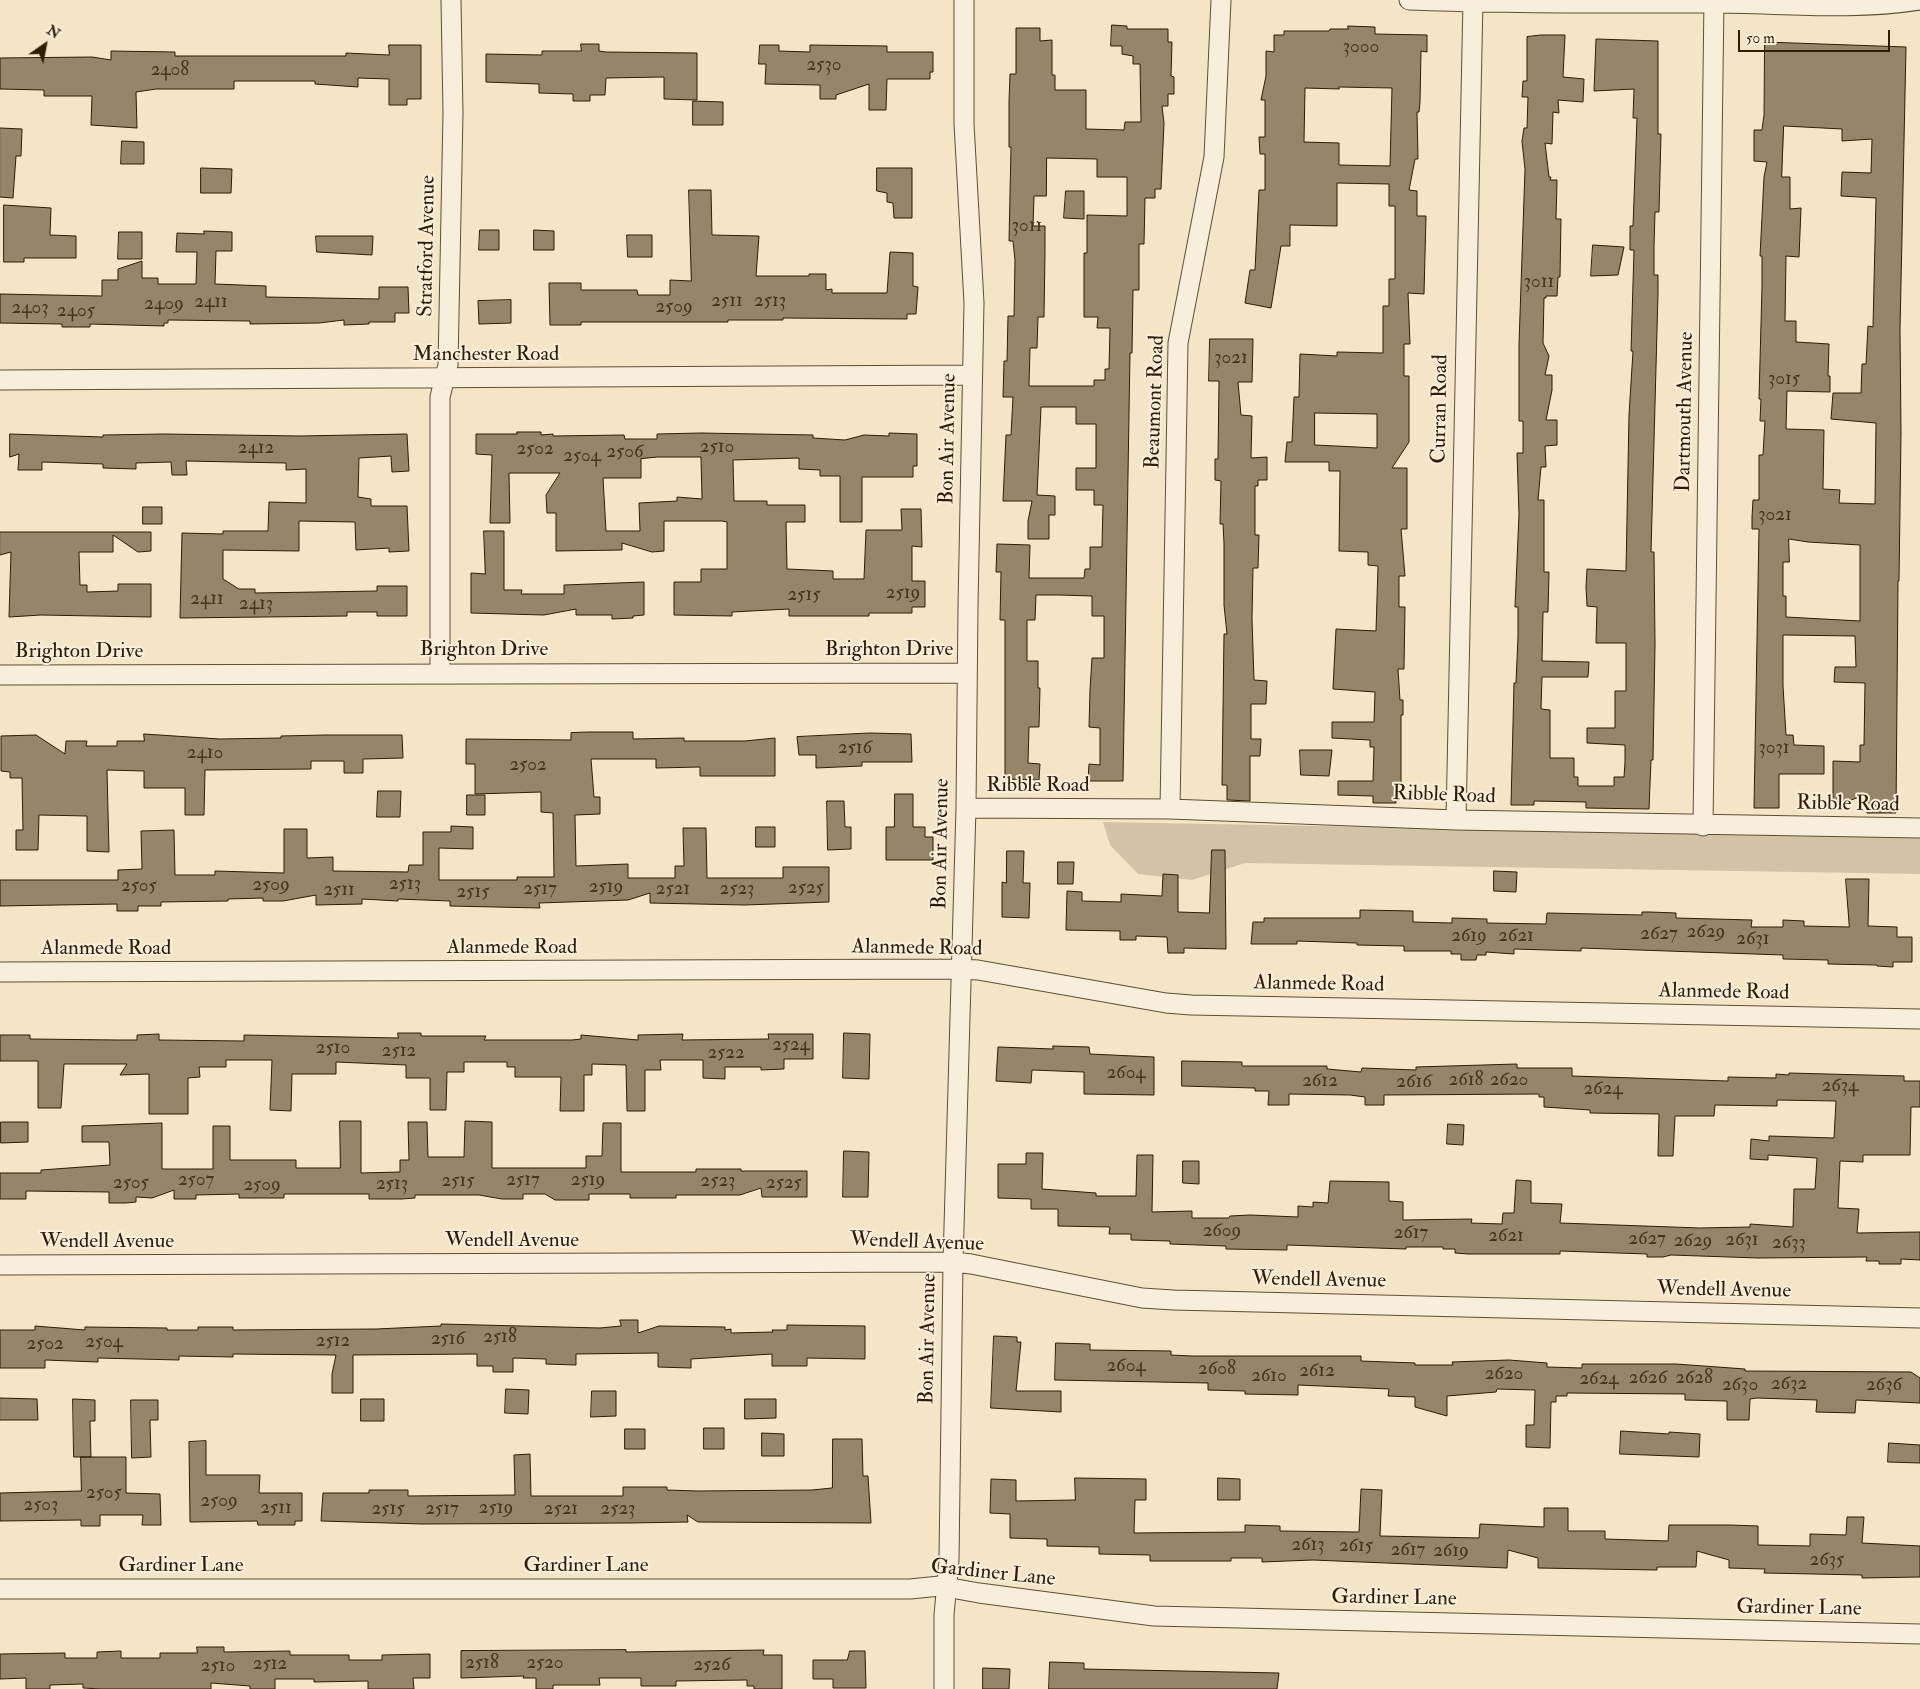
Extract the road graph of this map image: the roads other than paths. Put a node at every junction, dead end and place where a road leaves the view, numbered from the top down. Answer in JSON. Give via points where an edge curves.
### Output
{"nodes":[{"id":1,"x":451,"y":0,"type":"edge"},
{"id":2,"x":964,"y":0,"type":"edge"},
{"id":3,"x":1222,"y":0,"type":"edge"},
{"id":4,"x":1409,"y":0,"type":"edge"},
{"id":5,"x":1920,"y":0,"type":"edge"},
{"id":6,"x":1473,"y":1,"type":"edge"},
{"id":7,"x":1714,"y":2,"type":"edge"},
{"id":8,"x":972,"y":375,"type":"junction"},
{"id":9,"x":445,"y":377,"type":"junction"},
{"id":10,"x":0,"y":380,"type":"edge"},
{"id":11,"x":440,"y":673,"type":"junction"},
{"id":12,"x":967,"y":673,"type":"junction"},
{"id":13,"x":0,"y":674,"type":"edge"},
{"id":14,"x":966,"y":808,"type":"junction"},
{"id":15,"x":1170,"y":809,"type":"junction"},
{"id":16,"x":1456,"y":820,"type":"junction"},
{"id":17,"x":1703,"y":826,"type":"junction"},
{"id":18,"x":1920,"y":828,"type":"edge"},
{"id":19,"x":961,"y":969,"type":"junction"},
{"id":20,"x":0,"y":972,"type":"edge"},
{"id":21,"x":1920,"y":1019,"type":"edge"},
{"id":22,"x":953,"y":1262,"type":"junction"},
{"id":23,"x":0,"y":1265,"type":"edge"},
{"id":24,"x":1920,"y":1318,"type":"edge"},
{"id":25,"x":946,"y":1587,"type":"junction"},
{"id":26,"x":0,"y":1589,"type":"edge"},
{"id":27,"x":1920,"y":1634,"type":"edge"},
{"id":28,"x":944,"y":1689,"type":"edge"}],
"edges":[{"from":1,"to":9,"type":"street","name":"Stratford Avenue","via":[[453,113],[448,365]]},
{"from":2,"to":8,"type":"street","name":"Bon Air Avenue","via":[[964,124],[974,303]]},
{"from":3,"to":15,"type":"street","name":"Beaumont Road","via":[[1214,156],[1178,343]]},
{"from":4,"to":6,"type":"street"},
{"from":5,"to":7,"type":"street","via":[[1842,7]]},
{"from":6,"to":7,"type":"street"},
{"from":6,"to":16,"type":"street","name":"Curran Road"},
{"from":7,"to":17,"type":"street","name":"Dartmouth Avenue"},
{"from":8,"to":9,"type":"street","name":"Manchester Road"},
{"from":8,"to":12,"type":"street","name":"Bon Air Avenue"},
{"from":9,"to":10,"type":"street","name":"Manchester Road"},
{"from":9,"to":11,"type":"street","name":"Stratford Avenue","via":[[440,397]]},
{"from":11,"to":12,"type":"street","name":"Brighton Drive"},
{"from":11,"to":13,"type":"street","name":"Brighton Drive"},
{"from":12,"to":14,"type":"street","name":"Bon Air Avenue"},
{"from":14,"to":15,"type":"street","name":"Ribble Road"},
{"from":14,"to":19,"type":"street","name":"Bon Air Avenue"},
{"from":15,"to":16,"type":"street","name":"Ribble Road"},
{"from":16,"to":17,"type":"street","name":"Ribble Road"},
{"from":17,"to":18,"type":"street","name":"Ribble Road"},
{"from":19,"to":20,"type":"street","name":"Alanmede Road"},
{"from":19,"to":21,"type":"street","name":"Alanmede Road","via":[[1166,1004]]},
{"from":19,"to":22,"type":"street","name":"Bon Air Avenue"},
{"from":22,"to":23,"type":"street","name":"Wendell Avenue"},
{"from":22,"to":24,"type":"street","name":"Wendell Avenue","via":[[1142,1298],[1173,1300]]},
{"from":22,"to":25,"type":"street","name":"Bon Air Avenue"},
{"from":25,"to":26,"type":"street","name":"Gardiner Lane"},
{"from":25,"to":27,"type":"street","name":"Gardiner Lane","via":[[1154,1616]]},
{"from":25,"to":28,"type":"street","name":"Bon Air Avenue"}]}
